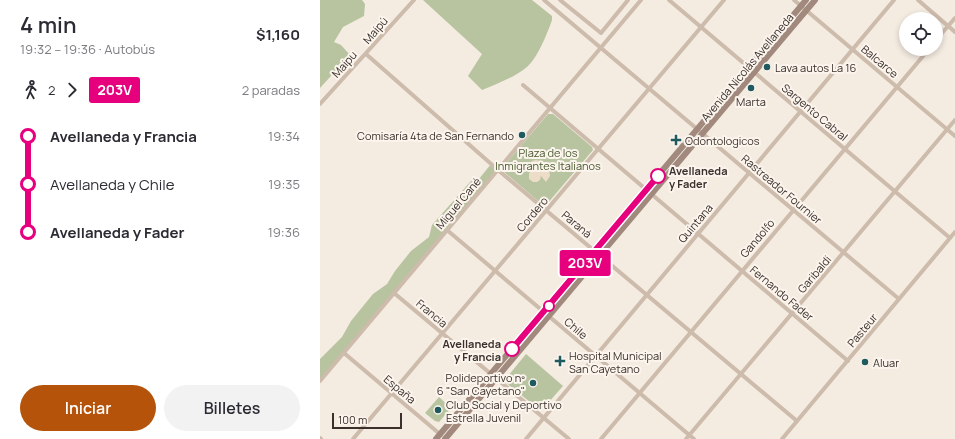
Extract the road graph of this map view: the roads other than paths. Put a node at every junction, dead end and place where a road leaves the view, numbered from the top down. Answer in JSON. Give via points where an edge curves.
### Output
{"nodes":[{"id":1,"x":414,"y":0,"type":"edge"},
{"id":2,"x":544,"y":0,"type":"edge"},
{"id":3,"x":560,"y":0,"type":"edge"},
{"id":4,"x":628,"y":0,"type":"edge"},
{"id":5,"x":641,"y":0,"type":"edge"},
{"id":6,"x":669,"y":0,"type":"edge"},
{"id":7,"x":724,"y":0,"type":"edge"},
{"id":8,"x":794,"y":0,"type":"edge"},
{"id":9,"x":806,"y":0,"type":"edge"},
{"id":10,"x":816,"y":0,"type":"edge"},
{"id":11,"x":894,"y":0,"type":"edge"},
{"id":12,"x":918,"y":0,"type":"edge"},
{"id":13,"x":801,"y":6,"type":"junction"},
{"id":14,"x":806,"y":11,"type":"junction"},
{"id":15,"x":955,"y":18,"type":"edge"},
{"id":16,"x":948,"y":26,"type":"junction"},
{"id":17,"x":701,"y":27,"type":"junction"},
{"id":18,"x":943,"y":32,"type":"edge"},
{"id":19,"x":955,"y":32,"type":"edge"},
{"id":20,"x":601,"y":48,"type":"junction"},
{"id":21,"x":852,"y":50,"type":"junction"},
{"id":22,"x":366,"y":54,"type":"junction"},
{"id":23,"x":922,"y":56,"type":"edge"},
{"id":24,"x":749,"y":68,"type":"junction"},
{"id":25,"x":755,"y":73,"type":"junction"},
{"id":26,"x":523,"y":84,"type":"dead end"},
{"id":27,"x":896,"y":87,"type":"junction"},
{"id":28,"x":649,"y":88,"type":"junction"},
{"id":29,"x":320,"y":104,"type":"edge"},
{"id":30,"x":550,"y":108,"type":"junction"},
{"id":31,"x":801,"y":111,"type":"junction"},
{"id":32,"x":955,"y":120,"type":"edge"},
{"id":33,"x":697,"y":129,"type":"junction"},
{"id":34,"x":947,"y":130,"type":"junction"},
{"id":35,"x":703,"y":134,"type":"junction"},
{"id":36,"x":955,"y":136,"type":"edge"},
{"id":37,"x":844,"y":148,"type":"junction"},
{"id":38,"x":598,"y":149,"type":"junction"},
{"id":39,"x":498,"y":170,"type":"junction"},
{"id":40,"x":749,"y":173,"type":"junction"},
{"id":41,"x":646,"y":190,"type":"junction"},
{"id":42,"x":895,"y":191,"type":"junction"},
{"id":43,"x":652,"y":194,"type":"junction"},
{"id":44,"x":546,"y":210,"type":"junction"},
{"id":45,"x":793,"y":210,"type":"junction"},
{"id":46,"x":447,"y":230,"type":"junction"},
{"id":47,"x":955,"y":232,"type":"edge"},
{"id":48,"x":698,"y":234,"type":"junction"},
{"id":49,"x":950,"y":238,"type":"junction"},
{"id":50,"x":595,"y":251,"type":"junction"},
{"id":51,"x":844,"y":252,"type":"junction"},
{"id":52,"x":600,"y":256,"type":"junction"},
{"id":53,"x":742,"y":270,"type":"junction"},
{"id":54,"x":495,"y":271,"type":"junction"},
{"id":55,"x":394,"y":293,"type":"junction"},
{"id":56,"x":647,"y":295,"type":"junction"},
{"id":57,"x":899,"y":299,"type":"junction"},
{"id":58,"x":544,"y":312,"type":"junction"},
{"id":59,"x":792,"y":313,"type":"junction"},
{"id":60,"x":549,"y":316,"type":"junction"},
{"id":61,"x":690,"y":332,"type":"junction"},
{"id":62,"x":442,"y":334,"type":"junction"},
{"id":63,"x":344,"y":353,"type":"junction"},
{"id":64,"x":596,"y":356,"type":"junction"},
{"id":65,"x":848,"y":360,"type":"junction"},
{"id":66,"x":741,"y":374,"type":"junction"},
{"id":67,"x":494,"y":376,"type":"junction"},
{"id":68,"x":320,"y":381,"type":"edge"},
{"id":69,"x":392,"y":393,"type":"junction"},
{"id":70,"x":639,"y":393,"type":"junction"},
{"id":71,"x":544,"y":418,"type":"junction"},
{"id":72,"x":797,"y":422,"type":"junction"},
{"id":73,"x":688,"y":437,"type":"edge"},
{"id":74,"x":442,"y":438,"type":"edge"},
{"id":75,"x":353,"y":439,"type":"edge"},
{"id":76,"x":526,"y":439,"type":"edge"},
{"id":77,"x":569,"y":439,"type":"edge"},
{"id":78,"x":601,"y":439,"type":"edge"},
{"id":79,"x":694,"y":439,"type":"edge"},
{"id":80,"x":782,"y":439,"type":"edge"}],
"edges":[{"from":1,"to":22,"type":"street","name":"Maipú"},
{"from":2,"to":20,"type":"street","name":"Rastreador Fournier"},
{"from":3,"to":4,"type":"street","via":[[601,33]]},
{"from":5,"to":20,"type":"street","name":"Miguel Cané"},
{"from":6,"to":17,"type":"street","name":"Sargento Cabral"},
{"from":7,"to":17,"type":"street","name":"Cordero"},
{"from":8,"to":13,"type":"street","name":"Balcarce"},
{"from":9,"to":13,"type":"main road","name":"Avenida Nicolás Avellaneda"},
{"from":10,"to":14,"type":"main road","name":"Avenida Nicolás Avellaneda"},
{"from":11,"to":21,"type":"street","name":"Quintana"},
{"from":12,"to":16,"type":"street"},
{"from":13,"to":14,"type":"street","name":"Balcarce"},
{"from":13,"to":24,"type":"main road","name":"Avenida Nicolás Avellaneda"},
{"from":14,"to":21,"type":"street","name":"Balcarce"},
{"from":14,"to":25,"type":"main road","name":"Avenida Nicolás Avellaneda"},
{"from":15,"to":16,"type":"street"},
{"from":16,"to":18,"type":"street"},
{"from":16,"to":19,"type":"street"},
{"from":17,"to":24,"type":"street","name":"Sargento Cabral"},
{"from":17,"to":28,"type":"street","name":"Cordero"},
{"from":20,"to":28,"type":"street","name":"Rastreador Fournier"},
{"from":20,"to":30,"type":"street","name":"Miguel Cané"},
{"from":21,"to":27,"type":"street","name":"Balcarce"},
{"from":21,"to":31,"type":"street","name":"Quintana"},
{"from":22,"to":29,"type":"street","name":"Maipu"},
{"from":22,"to":39,"type":"street","name":"Paraná"},
{"from":23,"to":27,"type":"street","name":"Gandolfo"},
{"from":24,"to":25,"type":"street","name":"Sargento Cabral"},
{"from":24,"to":33,"type":"main road","name":"Avenida Nicolás Avellaneda"},
{"from":25,"to":31,"type":"street","name":"Sargento Cabral"},
{"from":25,"to":35,"type":"main road","name":"Avenida Nicolás Avellaneda"},
{"from":26,"to":30,"type":"street","name":"Fernando Fader"},
{"from":27,"to":34,"type":"street","name":"Balcarce"},
{"from":27,"to":37,"type":"street","name":"Gandolfo"},
{"from":28,"to":33,"type":"street","name":"Rastreador Fournier"},
{"from":28,"to":38,"type":"street","name":"Cordero"},
{"from":30,"to":38,"type":"street","name":"Fernando Fader"},
{"from":30,"to":39,"type":"street","name":"Miguel Cané"},
{"from":31,"to":37,"type":"street","name":"Sargento Cabral"},
{"from":31,"to":40,"type":"street","name":"Quintana"},
{"from":32,"to":34,"type":"street","name":"Garibaldi"},
{"from":33,"to":35,"type":"street","name":"Rastreador Fournier"},
{"from":33,"to":41,"type":"main road","name":"Avenida Nicolás Avellaneda"},
{"from":34,"to":36,"type":"street","name":"Balcarce"},
{"from":34,"to":42,"type":"street","name":"Garibaldi"},
{"from":35,"to":40,"type":"street","name":"Rastreador Fournier"},
{"from":35,"to":43,"type":"main road","name":"Avenida Nicolás Avellaneda"},
{"from":37,"to":42,"type":"street","name":"Sargento Cabral"},
{"from":37,"to":45,"type":"street","name":"Gandolfo"},
{"from":38,"to":41,"type":"street","name":"Fernando Fader"},
{"from":38,"to":44,"type":"street","name":"Cordero"},
{"from":39,"to":44,"type":"street","name":"Paraná"},
{"from":39,"to":46,"type":"street","name":"Miguel Cané"},
{"from":40,"to":45,"type":"street","name":"Rastreador Fournier"},
{"from":40,"to":48,"type":"street","name":"Quintana"},
{"from":41,"to":43,"type":"street","name":"Fernando Fader"},
{"from":41,"to":50,"type":"main road","name":"Avenida Nicolás Avellaneda"},
{"from":42,"to":49,"type":"street","name":"Sargento Cabral"},
{"from":42,"to":51,"type":"street","name":"Garibaldi"},
{"from":43,"to":48,"type":"street","name":"Fernando Fader"},
{"from":43,"to":52,"type":"main road","name":"Avenida Nicolás Avellaneda"},
{"from":44,"to":50,"type":"street","name":"Paraná"},
{"from":44,"to":54,"type":"street","name":"Cordero"},
{"from":45,"to":51,"type":"street","name":"Rastreador Fournier"},
{"from":45,"to":53,"type":"street","name":"Gandolfo"},
{"from":46,"to":54,"type":"street","name":"Chile"},
{"from":46,"to":55,"type":"street","name":"Miguel Cané"},
{"from":47,"to":49,"type":"street","name":"Pasteur"},
{"from":48,"to":53,"type":"street","name":"Fernando Fader"},
{"from":48,"to":56,"type":"street","name":"Quintana"},
{"from":49,"to":57,"type":"street","name":"Pasteur"},
{"from":50,"to":52,"type":"street","name":"Paraná"},
{"from":50,"to":58,"type":"main road","name":"Avenida Nicolás Avellaneda"},
{"from":51,"to":57,"type":"street","name":"Rastreador Fournier"},
{"from":51,"to":59,"type":"street","name":"Garibaldi"},
{"from":52,"to":56,"type":"street","name":"Paraná"},
{"from":52,"to":60,"type":"main road","name":"Avenida Nicolás Avellaneda"},
{"from":53,"to":59,"type":"street","name":"Fernando Fader"},
{"from":53,"to":61,"type":"street","name":"Gandolfo"},
{"from":54,"to":58,"type":"street","name":"Chile"},
{"from":54,"to":62,"type":"street","name":"Cordero"},
{"from":55,"to":62,"type":"street","name":"Francia"},
{"from":55,"to":63,"type":"street","name":"Miguel Cané"},
{"from":56,"to":61,"type":"street","name":"Paraná"},
{"from":56,"to":64,"type":"street","name":"Quintana"},
{"from":57,"to":65,"type":"street","name":"Pasteur"},
{"from":58,"to":60,"type":"street","name":"Chile"},
{"from":58,"to":67,"type":"main road","name":"Avenida Nicolás Avellaneda"},
{"from":59,"to":65,"type":"street","name":"Fernando Fader"},
{"from":59,"to":66,"type":"street","name":"Garibaldi"},
{"from":60,"to":64,"type":"street","name":"Chile"},
{"from":60,"to":67,"type":"main road","name":"Avenida Nicolás Avellaneda"},
{"from":61,"to":66,"type":"street","name":"Paraná"},
{"from":61,"to":70,"type":"street","name":"Gandolfo"},
{"from":62,"to":67,"type":"street","name":"Francia"},
{"from":62,"to":69,"type":"street","name":"Cordero"},
{"from":63,"to":68,"type":"street","name":"Miguel Cané"},
{"from":63,"to":69,"type":"street","name":"España"},
{"from":64,"to":70,"type":"street","name":"Chile"},
{"from":64,"to":71,"type":"street","name":"Quintana"},
{"from":65,"to":72,"type":"street","name":"Pasteur"},
{"from":66,"to":72,"type":"street","name":"Paraná"},
{"from":66,"to":73,"type":"street","name":"Garibaldi"},
{"from":67,"to":71,"type":"street","name":"Francia"},
{"from":67,"to":74,"type":"main road","name":"Avenida Nicolás Avellaneda"},
{"from":69,"to":74,"type":"street","name":"España"},
{"from":69,"to":75,"type":"street","name":"Cordero"},
{"from":70,"to":73,"type":"street","name":"Chile"},
{"from":70,"to":78,"type":"street","name":"Gandolfo"},
{"from":71,"to":76,"type":"street","name":"Quintana"},
{"from":71,"to":77,"type":"street","name":"Francia"},
{"from":72,"to":80,"type":"street","name":"Pasteur"},
{"from":73,"to":79,"type":"street","name":"Chile"}]}
